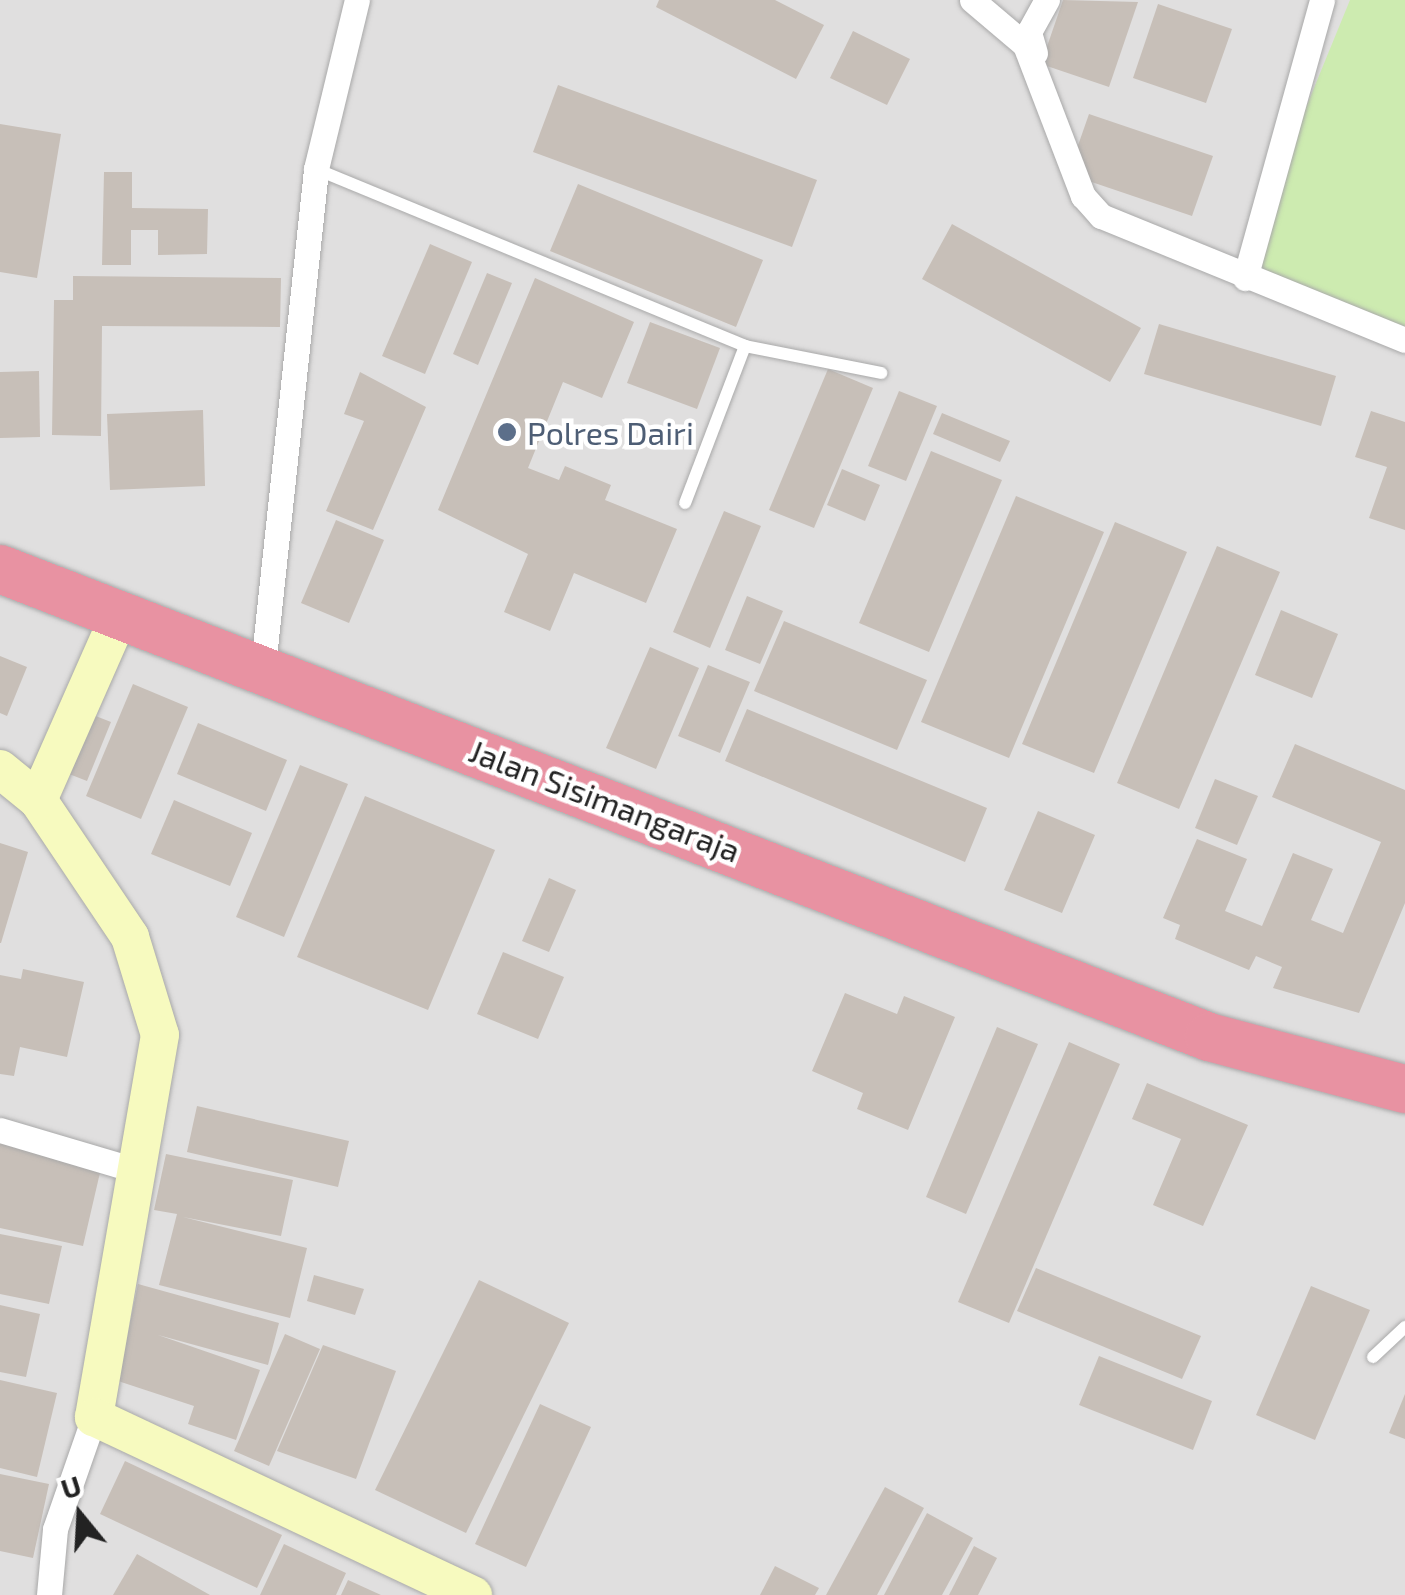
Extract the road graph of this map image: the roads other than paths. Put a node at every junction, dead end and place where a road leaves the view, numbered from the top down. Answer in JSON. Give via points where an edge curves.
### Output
{"nodes":[{"id":1,"x":357,"y":0,"type":"edge"},
{"id":2,"x":972,"y":0,"type":"edge"},
{"id":3,"x":1047,"y":0,"type":"edge"},
{"id":4,"x":1322,"y":0,"type":"edge"},
{"id":5,"x":1046,"y":92,"type":"junction"},
{"id":6,"x":316,"y":170,"type":"junction"},
{"id":7,"x":1246,"y":278,"type":"junction"},
{"id":8,"x":1405,"y":340,"type":"edge"},
{"id":9,"x":745,"y":346,"type":"junction"},
{"id":10,"x":880,"y":373,"type":"dead end"},
{"id":11,"x":685,"y":504,"type":"dead end"},
{"id":12,"x":0,"y":569,"type":"edge"},
{"id":13,"x":120,"y":614,"type":"junction"},
{"id":14,"x":263,"y":666,"type":"junction"},
{"id":15,"x":0,"y":769,"type":"edge"},
{"id":16,"x":38,"y":800,"type":"junction"},
{"id":17,"x":1209,"y":1036,"type":"junction"},
{"id":18,"x":1405,"y":1089,"type":"edge"},
{"id":19,"x":1405,"y":1124,"type":"edge"},
{"id":20,"x":0,"y":1130,"type":"edge"},
{"id":21,"x":132,"y":1170,"type":"junction"},
{"id":22,"x":1405,"y":1327,"type":"edge"},
{"id":23,"x":1374,"y":1357,"type":"dead end"},
{"id":24,"x":94,"y":1417,"type":"junction"},
{"id":25,"x":49,"y":1595,"type":"edge"},
{"id":26,"x":473,"y":1595,"type":"edge"}],
"edges":[{"from":1,"to":6,"type":"street"},
{"from":2,"to":5,"type":"street","via":[[1018,35]]},
{"from":3,"to":5,"type":"street","via":[[1029,32]]},
{"from":4,"to":7,"type":"street"},
{"from":5,"to":7,"type":"street","via":[[1083,196],[1101,216]]},
{"from":6,"to":9,"type":"lane"},
{"from":6,"to":14,"type":"street"},
{"from":7,"to":8,"type":"street"},
{"from":9,"to":10,"type":"lane"},
{"from":9,"to":11,"type":"lane"},
{"from":12,"to":13,"type":"highway","name":"Jalan Sisimangaraja"},
{"from":13,"to":14,"type":"highway","name":"Jalan Sisimangaraja"},
{"from":13,"to":16,"type":"street"},
{"from":14,"to":17,"type":"highway","name":"Jalan Sisimangaraja"},
{"from":15,"to":16,"type":"street"},
{"from":16,"to":21,"type":"street","via":[[151,983],[160,1035]]},
{"from":17,"to":18,"type":"highway","name":"Jalan Sisimangaraja"},
{"from":17,"to":19,"type":"highway","name":"Jalan Sisimangaraja","via":[[1246,1073]]},
{"from":20,"to":21,"type":"street"},
{"from":21,"to":24,"type":"street"},
{"from":22,"to":23,"type":"lane"},
{"from":24,"to":25,"type":"street","via":[[55,1529]]},
{"from":24,"to":26,"type":"street"}]}
